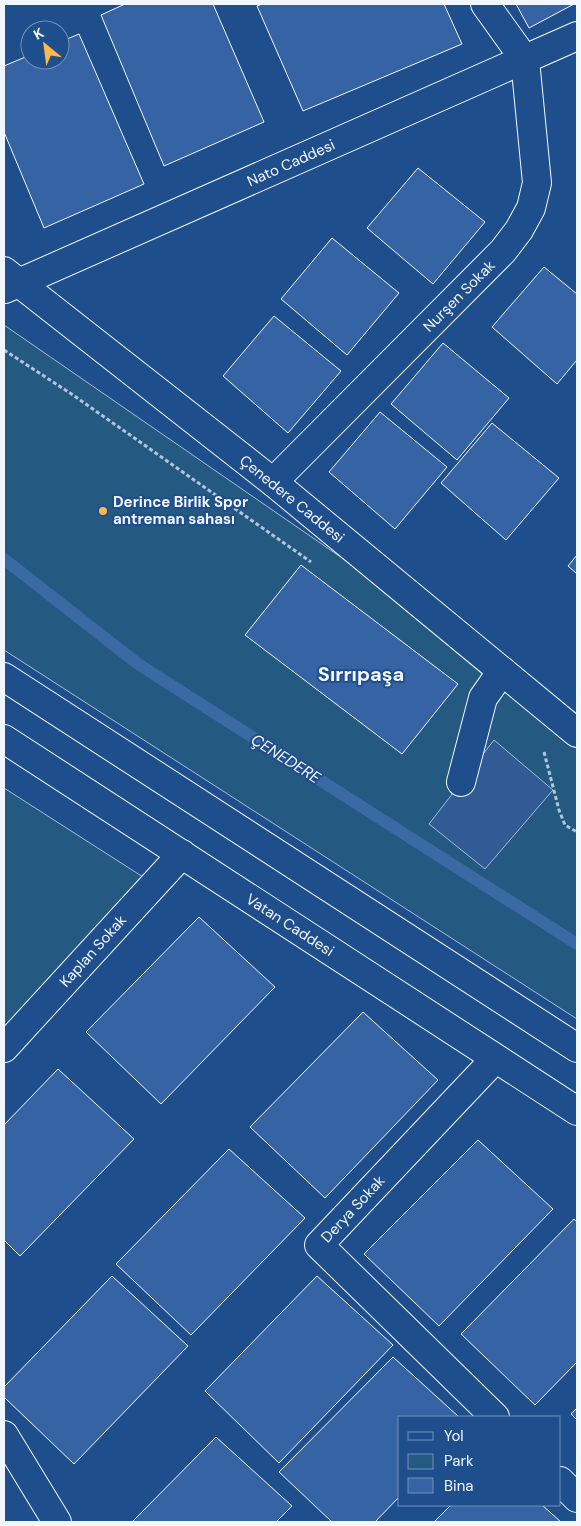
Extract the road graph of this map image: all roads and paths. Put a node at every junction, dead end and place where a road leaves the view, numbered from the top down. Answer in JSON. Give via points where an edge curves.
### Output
{"nodes":[{"id":1,"x":485,"y":4,"type":"edge"},
{"id":2,"x":577,"y":36,"type":"edge"},
{"id":3,"x":525,"y":60,"type":"junction"},
{"id":4,"x":9,"y":281,"type":"edge"},
{"id":5,"x":4,"y":350,"type":"edge"},
{"id":6,"x":273,"y":482,"type":"junction"},
{"id":7,"x":317,"y":566,"type":"dead end"},
{"id":8,"x":502,"y":672,"type":"junction"},
{"id":9,"x":4,"y":677,"type":"edge"},
{"id":10,"x":577,"y":733,"type":"edge"},
{"id":11,"x":4,"y":739,"type":"edge"},
{"id":12,"x":543,"y":748,"type":"dead end"},
{"id":13,"x":461,"y":782,"type":"dead end"},
{"id":14,"x":577,"y":832,"type":"edge"},
{"id":15,"x":182,"y":854,"type":"junction"},
{"id":16,"x":4,"y":1048,"type":"edge"},
{"id":17,"x":577,"y":1048,"type":"edge"},
{"id":18,"x":495,"y":1059,"type":"junction"},
{"id":19,"x":577,"y":1111,"type":"edge"},
{"id":20,"x":494,"y":1416,"type":"edge"},
{"id":21,"x":4,"y":1435,"type":"edge"},
{"id":22,"x":561,"y":1482,"type":"edge"},
{"id":23,"x":577,"y":1498,"type":"edge"},
{"id":24,"x":57,"y":1522,"type":"edge"}],
"edges":[{"from":1,"to":3,"type":"street"},
{"from":2,"to":3,"type":"street","name":"Nato Caddesi"},
{"from":3,"to":4,"type":"street","name":"Nato Caddesi"},
{"from":3,"to":6,"type":"street","name":"Nurşen Sokak","via":[[537,183],[531,208],[519,230],[503,251]]},
{"from":4,"to":6,"type":"street","name":"Çenedere Caddesi"},
{"from":5,"to":7,"type":"path","via":[[74,395]]},
{"from":6,"to":8,"type":"street","name":"Çenedere Caddesi"},
{"from":8,"to":10,"type":"street","name":"Çenedere Caddesi"},
{"from":8,"to":13,"type":"street","via":[[483,698]]},
{"from":9,"to":17,"type":"street"},
{"from":11,"to":15,"type":"street","name":"Vatan Caddesi"},
{"from":12,"to":14,"type":"path","via":[[558,810],[566,825]]},
{"from":15,"to":16,"type":"street","name":"Kaplan Sokak"},
{"from":15,"to":18,"type":"street","name":"Vatan Caddesi"},
{"from":18,"to":19,"type":"street","name":"Vatan Caddesi"},
{"from":18,"to":20,"type":"street","name":"Derya Sokak","via":[[319,1244]]},
{"from":21,"to":24,"type":"street"},
{"from":22,"to":23,"type":"street"}]}
